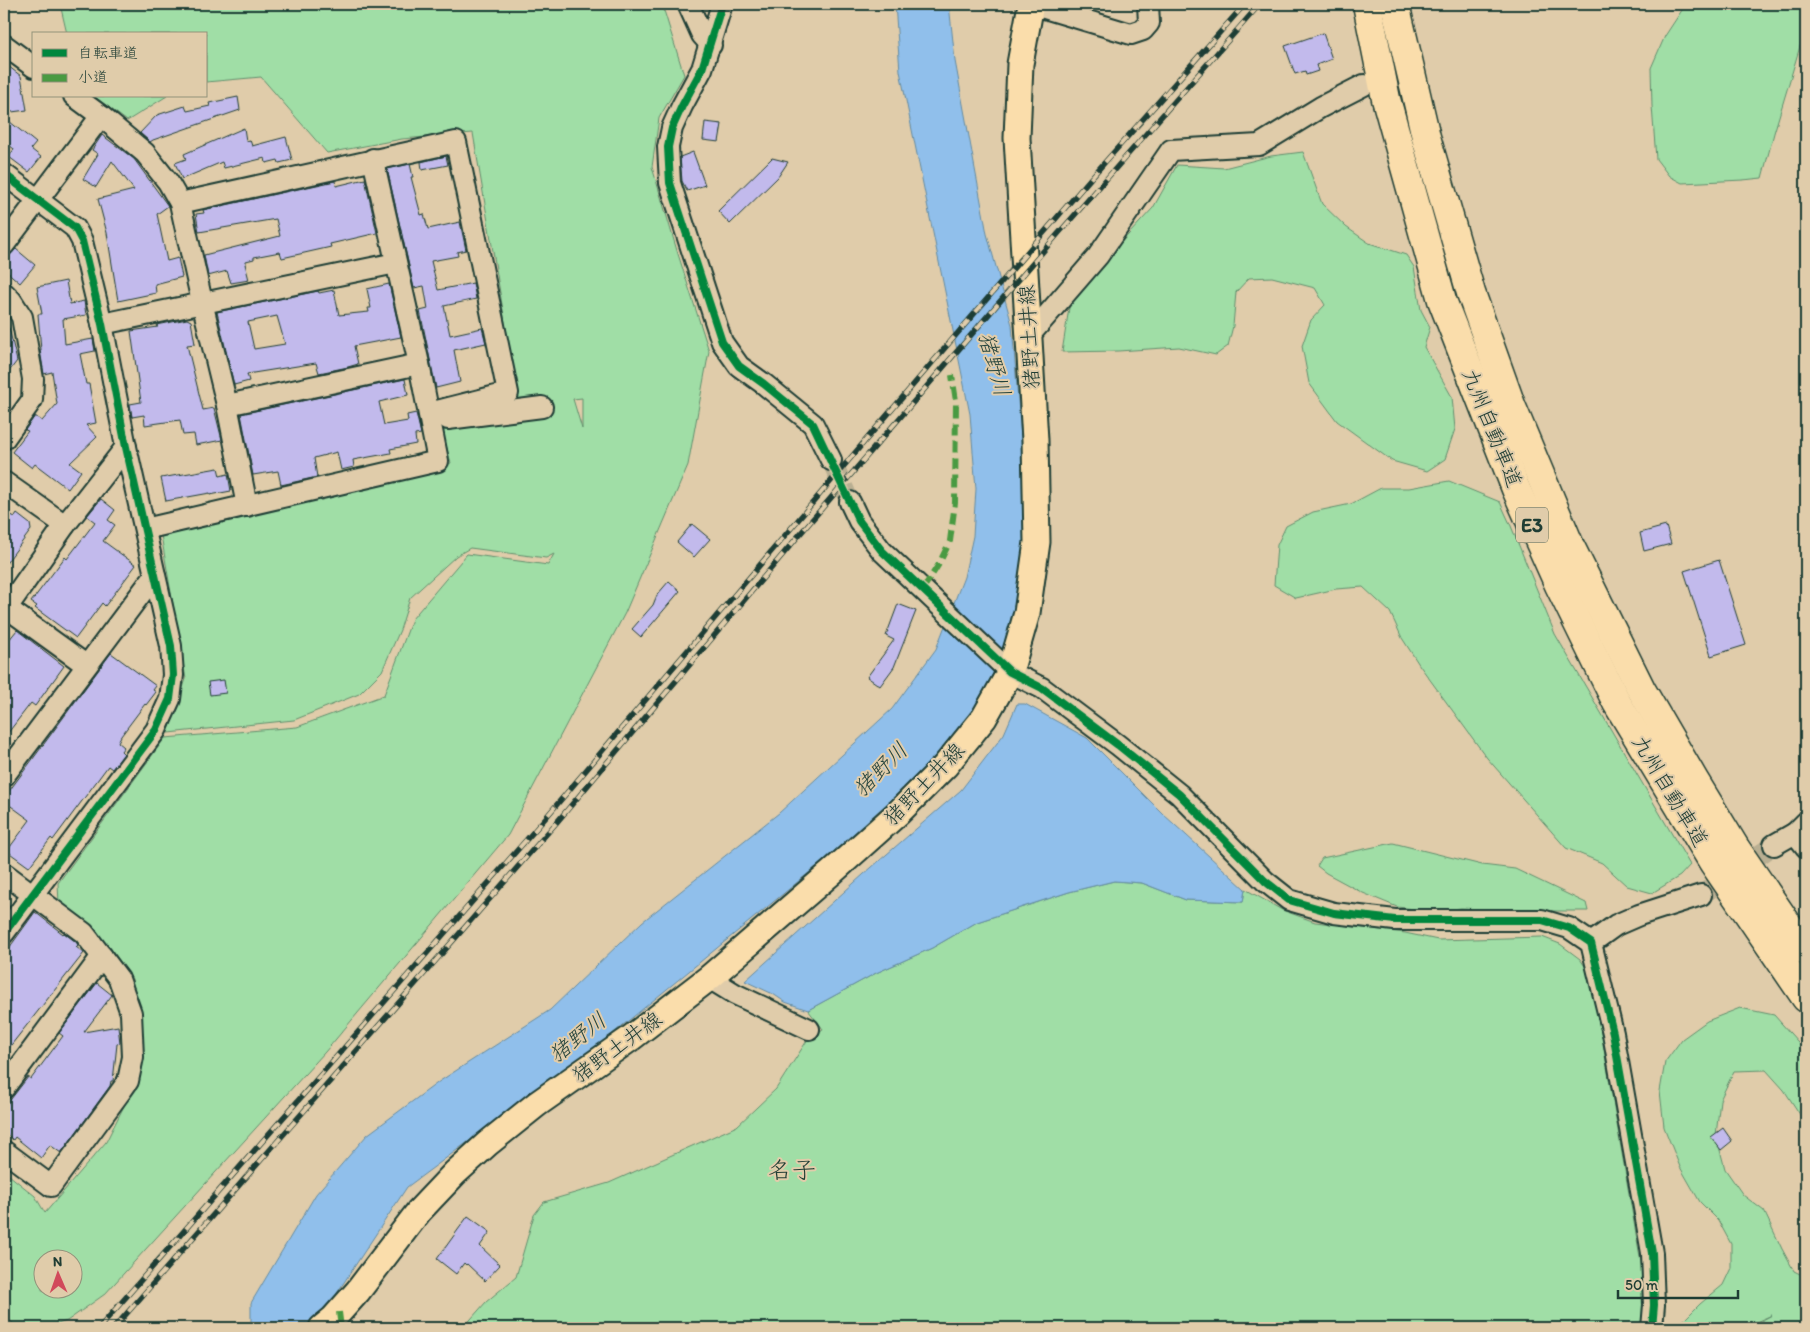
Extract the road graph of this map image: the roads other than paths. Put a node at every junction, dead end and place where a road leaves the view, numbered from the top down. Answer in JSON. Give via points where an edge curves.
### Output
{"nodes":[{"id":1,"x":688,"y":4,"type":"edge"},
{"id":2,"x":722,"y":4,"type":"edge"},
{"id":3,"x":1031,"y":4,"type":"edge"},
{"id":4,"x":1148,"y":4,"type":"edge"},
{"id":5,"x":1367,"y":4,"type":"edge"},
{"id":6,"x":1395,"y":4,"type":"edge"},
{"id":7,"x":4,"y":45,"type":"edge"},
{"id":8,"x":711,"y":45,"type":"junction"},
{"id":9,"x":32,"y":66,"type":"edge"},
{"id":10,"x":1364,"y":85,"type":"dead end"},
{"id":11,"x":77,"y":98,"type":"edge"},
{"id":12,"x":101,"y":116,"type":"junction"},
{"id":13,"x":373,"y":159,"type":"junction"},
{"id":14,"x":4,"y":174,"type":"edge"},
{"id":15,"x":38,"y":201,"type":"junction"},
{"id":16,"x":180,"y":203,"type":"junction"},
{"id":17,"x":4,"y":245,"type":"edge"},
{"id":18,"x":396,"y":262,"type":"junction"},
{"id":19,"x":4,"y":293,"type":"edge"},
{"id":20,"x":202,"y":302,"type":"junction"},
{"id":21,"x":102,"y":324,"type":"junction"},
{"id":22,"x":1030,"y":336,"type":"junction"},
{"id":23,"x":419,"y":364,"type":"junction"},
{"id":24,"x":227,"y":405,"type":"junction"},
{"id":25,"x":542,"y":407,"type":"dead end"},
{"id":26,"x":430,"y":417,"type":"junction"},
{"id":27,"x":4,"y":439,"type":"edge"},
{"id":28,"x":126,"y":447,"type":"junction"},
{"id":29,"x":831,"y":460,"type":"tunnel mouth"},
{"id":30,"x":4,"y":482,"type":"edge"},
{"id":31,"x":850,"y":502,"type":"tunnel mouth"},
{"id":32,"x":247,"y":506,"type":"junction"},
{"id":33,"x":65,"y":525,"type":"junction"},
{"id":34,"x":145,"y":529,"type":"junction"},
{"id":35,"x":155,"y":575,"type":"junction"},
{"id":36,"x":6,"y":610,"type":"edge"},
{"id":37,"x":86,"y":665,"type":"junction"},
{"id":38,"x":1003,"y":665,"type":"junction"},
{"id":39,"x":4,"y":776,"type":"edge"},
{"id":40,"x":1802,"y":834,"type":"edge"},
{"id":41,"x":1774,"y":845,"type":"tunnel mouth"},
{"id":42,"x":4,"y":873,"type":"edge"},
{"id":43,"x":33,"y":894,"type":"junction"},
{"id":44,"x":1701,"y":895,"type":"tunnel mouth"},
{"id":45,"x":4,"y":933,"type":"edge"},
{"id":46,"x":1591,"y":943,"type":"junction"},
{"id":47,"x":1806,"y":951,"type":"edge"},
{"id":48,"x":102,"y":956,"type":"junction"},
{"id":49,"x":709,"y":978,"type":"junction"},
{"id":50,"x":1806,"y":998,"type":"edge"},
{"id":51,"x":809,"y":1030,"type":"dead end"},
{"id":52,"x":4,"y":1088,"type":"edge"},
{"id":53,"x":4,"y":1151,"type":"edge"},
{"id":54,"x":327,"y":1324,"type":"edge"},
{"id":55,"x":1652,"y":1328,"type":"edge"}],
"edges":[{"from":1,"to":8,"type":"street","via":[[702,35]]},
{"from":2,"to":8,"type":"street"},
{"from":3,"to":4,"type":"street","via":[[1131,34],[1143,30],[1149,23]]},
{"from":3,"to":22,"type":"main road","name":"猪野土井線","via":[[1020,64],[1017,138]]},
{"from":5,"to":50,"type":"highway","name":"九州自動車道","number":"E3","via":[[1386,99],[1442,300],[1516,489],[1617,703],[1713,862]]},
{"from":6,"to":47,"type":"highway","name":"九州自動車道","number":"E3","via":[[1426,137],[1471,293],[1510,405],[1570,546],[1641,689],[1694,780],[1736,849]]},
{"from":7,"to":9,"type":"street"},
{"from":8,"to":29,"type":"street","via":[[672,128],[668,147],[670,183],[722,342],[739,366],[814,424]]},
{"from":10,"to":22,"type":"street","via":[[1259,145],[1171,150],[1098,256]]},
{"from":11,"to":12,"type":"street"},
{"from":12,"to":15,"type":"street"},
{"from":12,"to":16,"type":"street","via":[[145,153]]},
{"from":13,"to":16,"type":"street"},
{"from":13,"to":18,"type":"street"},
{"from":13,"to":26,"type":"street","via":[[456,142],[508,393]]},
{"from":14,"to":15,"type":"street"},
{"from":15,"to":17,"type":"street"},
{"from":15,"to":21,"type":"street","via":[[75,228],[82,240]]},
{"from":16,"to":20,"type":"street"},
{"from":18,"to":20,"type":"street"},
{"from":18,"to":23,"type":"street"},
{"from":19,"to":27,"type":"street","via":[[22,317],[33,379],[32,400]]},
{"from":20,"to":21,"type":"street"},
{"from":20,"to":24,"type":"street"},
{"from":21,"to":28,"type":"street"},
{"from":22,"to":38,"type":"main road","name":"猪野土井線","via":[[1037,542],[1027,613]]},
{"from":23,"to":24,"type":"street"},
{"from":23,"to":26,"type":"street"},
{"from":24,"to":32,"type":"street"},
{"from":25,"to":26,"type":"street"},
{"from":26,"to":32,"type":"street","via":[[438,461]]},
{"from":28,"to":33,"type":"street"},
{"from":28,"to":34,"type":"street"},
{"from":30,"to":33,"type":"street"},
{"from":31,"to":38,"type":"street","via":[[859,521],[882,550]]},
{"from":32,"to":34,"type":"street"},
{"from":33,"to":36,"type":"street"},
{"from":34,"to":35,"type":"street"},
{"from":35,"to":37,"type":"street"},
{"from":35,"to":43,"type":"street","via":[[171,646],[173,675],[170,699],[156,730]]},
{"from":36,"to":37,"type":"street"},
{"from":37,"to":39,"type":"street"},
{"from":38,"to":46,"type":"street","via":[[1042,688],[1179,794],[1265,882],[1289,900],[1334,912],[1395,920],[1542,920],[1569,928]]},
{"from":38,"to":49,"type":"main road","name":"猪野土井線","via":[[984,718],[945,766],[898,813]]},
{"from":40,"to":41,"type":"street"},
{"from":42,"to":43,"type":"street"},
{"from":43,"to":45,"type":"street"},
{"from":43,"to":48,"type":"street","via":[[84,932]]},
{"from":44,"to":46,"type":"street","via":[[1616,925]]},
{"from":46,"to":55,"type":"street","via":[[1613,1033],[1652,1253]]},
{"from":48,"to":52,"type":"street"},
{"from":48,"to":53,"type":"street","via":[[119,979],[131,1013],[133,1057],[128,1081],[52,1186]]},
{"from":49,"to":51,"type":"street"},
{"from":49,"to":54,"type":"main road","name":"猪野土井線","via":[[487,1144],[420,1211],[358,1291]]}]}
